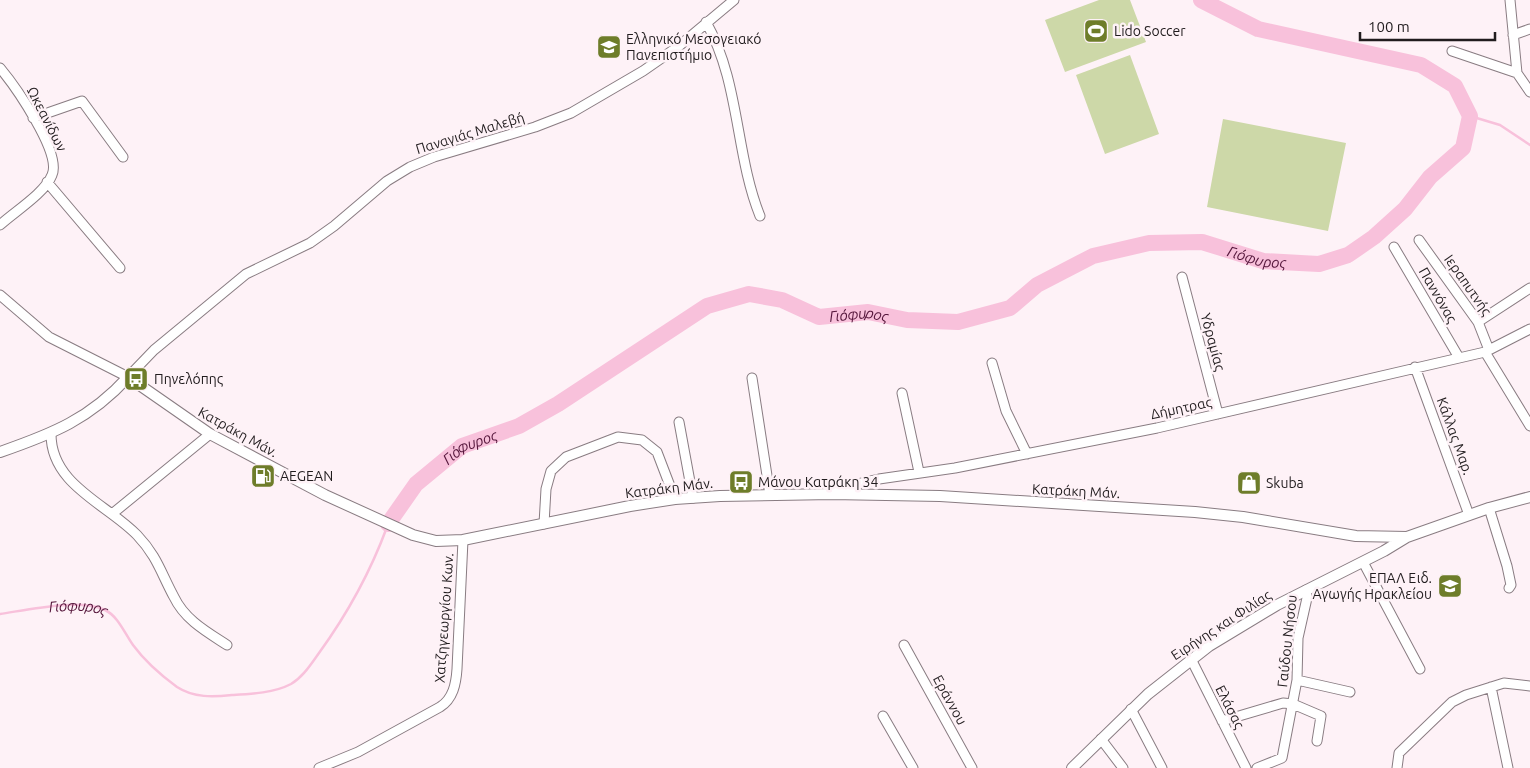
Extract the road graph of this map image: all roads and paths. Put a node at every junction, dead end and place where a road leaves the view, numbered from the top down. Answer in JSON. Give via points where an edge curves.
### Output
{"nodes":[{"id":1,"x":734,"y":0,"type":"edge"},
{"id":2,"x":1510,"y":0,"type":"edge"},
{"id":3,"x":706,"y":22,"type":"junction"},
{"id":4,"x":1530,"y":29,"type":"edge"},
{"id":5,"x":1513,"y":35,"type":"junction"},
{"id":6,"x":1452,"y":51,"type":"dead end"},
{"id":7,"x":0,"y":68,"type":"edge"},
{"id":8,"x":1517,"y":73,"type":"junction"},
{"id":9,"x":1530,"y":92,"type":"edge"},
{"id":10,"x":33,"y":118,"type":"junction"},
{"id":11,"x":123,"y":157,"type":"dead end"},
{"id":12,"x":47,"y":182,"type":"junction"},
{"id":13,"x":760,"y":216,"type":"dead end"},
{"id":14,"x":0,"y":225,"type":"edge"},
{"id":15,"x":1418,"y":240,"type":"dead end"},
{"id":16,"x":1394,"y":248,"type":"dead end"},
{"id":17,"x":120,"y":268,"type":"dead end"},
{"id":18,"x":1182,"y":277,"type":"dead end"},
{"id":19,"x":1530,"y":288,"type":"edge"},
{"id":20,"x":0,"y":295,"type":"edge"},
{"id":21,"x":1478,"y":322,"type":"junction"},
{"id":22,"x":1530,"y":329,"type":"edge"},
{"id":23,"x":1487,"y":351,"type":"junction"},
{"id":24,"x":1458,"y":356,"type":"junction"},
{"id":25,"x":992,"y":363,"type":"dead end"},
{"id":26,"x":1415,"y":367,"type":"junction"},
{"id":27,"x":128,"y":377,"type":"junction"},
{"id":28,"x":752,"y":378,"type":"dead end"},
{"id":29,"x":902,"y":392,"type":"dead end"},
{"id":30,"x":1218,"y":414,"type":"junction"},
{"id":31,"x":679,"y":422,"type":"dead end"},
{"id":32,"x":1530,"y":426,"type":"edge"},
{"id":33,"x":51,"y":434,"type":"junction"},
{"id":34,"x":210,"y":434,"type":"junction"},
{"id":35,"x":0,"y":452,"type":"edge"},
{"id":36,"x":1027,"y":454,"type":"junction"},
{"id":37,"x":919,"y":472,"type":"junction"},
{"id":38,"x":832,"y":494,"type":"junction"},
{"id":39,"x":770,"y":495,"type":"junction"},
{"id":40,"x":1530,"y":497,"type":"edge"},
{"id":41,"x":693,"y":498,"type":"junction"},
{"id":42,"x":675,"y":499,"type":"junction"},
{"id":43,"x":1489,"y":508,"type":"junction"},
{"id":44,"x":112,"y":514,"type":"junction"},
{"id":45,"x":1469,"y":515,"type":"junction"},
{"id":46,"x":544,"y":524,"type":"junction"},
{"id":47,"x":1407,"y":537,"type":"junction"},
{"id":48,"x":463,"y":540,"type":"junction"},
{"id":49,"x":1362,"y":562,"type":"junction"},
{"id":50,"x":1509,"y":588,"type":"dead end"},
{"id":51,"x":1306,"y":590,"type":"junction"},
{"id":52,"x":227,"y":645,"type":"dead end"},
{"id":53,"x":904,"y":645,"type":"dead end"},
{"id":54,"x":1191,"y":659,"type":"junction"},
{"id":55,"x":1420,"y":669,"type":"dead end"},
{"id":56,"x":1297,"y":680,"type":"junction"},
{"id":57,"x":1530,"y":686,"type":"edge"},
{"id":58,"x":1491,"y":687,"type":"junction"},
{"id":59,"x":1350,"y":692,"type":"dead end"},
{"id":60,"x":1293,"y":704,"type":"junction"},
{"id":61,"x":1131,"y":709,"type":"junction"},
{"id":62,"x":883,"y":716,"type":"dead end"},
{"id":63,"x":1222,"y":721,"type":"junction"},
{"id":64,"x":1102,"y":739,"type":"junction"},
{"id":65,"x":1317,"y":741,"type":"dead end"},
{"id":66,"x":319,"y":768,"type":"edge"},
{"id":67,"x":913,"y":768,"type":"edge"},
{"id":68,"x":972,"y":768,"type":"edge"},
{"id":69,"x":1072,"y":768,"type":"edge"},
{"id":70,"x":1123,"y":768,"type":"edge"},
{"id":71,"x":1162,"y":768,"type":"edge"},
{"id":72,"x":1246,"y":768,"type":"edge"},
{"id":73,"x":1257,"y":768,"type":"edge"},
{"id":74,"x":1396,"y":768,"type":"edge"},
{"id":75,"x":1508,"y":768,"type":"edge"}],
"edges":[{"from":1,"to":3,"type":"street","name":"Παναγιάς Μαλεβή"},
{"from":2,"to":5,"type":"street"},
{"from":3,"to":13,"type":"street","via":[[727,72],[752,196]]},
{"from":3,"to":27,"type":"street","name":"Παναγιάς Μαλεβή","via":[[650,66],[571,113],[535,127],[434,156],[410,167],[310,243],[246,274],[154,350]]},
{"from":4,"to":5,"type":"street"},
{"from":5,"to":8,"type":"street"},
{"from":6,"to":8,"type":"street"},
{"from":7,"to":10,"type":"street","name":"Ωκεανίδων"},
{"from":8,"to":9,"type":"street"},
{"from":10,"to":11,"type":"street","via":[[82,101]]},
{"from":10,"to":12,"type":"street","name":"Ωκεανίδων","via":[[54,162]]},
{"from":12,"to":14,"type":"street"},
{"from":12,"to":17,"type":"street"},
{"from":15,"to":21,"type":"street","name":"Ιεραπυτνής"},
{"from":16,"to":24,"type":"street","name":"Παννόνας"},
{"from":18,"to":30,"type":"street","name":"Υδραμίας"},
{"from":19,"to":21,"type":"street"},
{"from":20,"to":27,"type":"street","via":[[50,337]]},
{"from":21,"to":23,"type":"street","name":"Ιεραπυτνής"},
{"from":22,"to":23,"type":"street","name":"Δήμητρας"},
{"from":23,"to":24,"type":"street","name":"Δήμητρας"},
{"from":23,"to":32,"type":"street","name":"Ιεραπυτνής"},
{"from":24,"to":26,"type":"street","name":"Δήμητρας"},
{"from":25,"to":36,"type":"street","via":[[1006,412]]},
{"from":26,"to":30,"type":"street","name":"Δήμητρας"},
{"from":26,"to":45,"type":"street","name":"Κάλλας Μαρ."},
{"from":27,"to":33,"type":"street","via":[[95,408]]},
{"from":27,"to":34,"type":"street","name":"Κατράκη Μάν."},
{"from":28,"to":39,"type":"street"},
{"from":29,"to":37,"type":"street"},
{"from":30,"to":36,"type":"street","name":"Δήμητρας"},
{"from":31,"to":41,"type":"street"},
{"from":33,"to":35,"type":"street"},
{"from":33,"to":44,"type":"street","via":[[57,462],[70,480]]},
{"from":34,"to":44,"type":"street"},
{"from":34,"to":48,"type":"street","name":"Κατράκη Μάν.","via":[[304,484],[413,535],[436,541]]},
{"from":36,"to":37,"type":"street","name":"Δήμητρας"},
{"from":37,"to":38,"type":"street","name":"Δήμητρας","via":[[857,484]]},
{"from":38,"to":39,"type":"street","name":"Κατράκη Μάν."},
{"from":38,"to":47,"type":"street","name":"Κατράκη Μάν.","via":[[940,496],[1150,509],[1243,517],[1356,536]]},
{"from":39,"to":41,"type":"street","name":"Κατράκη Μάν."},
{"from":40,"to":43,"type":"street"},
{"from":41,"to":42,"type":"street","name":"Κατράκη Μάν."},
{"from":42,"to":46,"type":"street","name":"Κατράκη Μάν."},
{"from":42,"to":46,"type":"street","via":[[657,452],[642,440],[618,438],[566,457],[551,471],[546,489]]},
{"from":43,"to":45,"type":"street"},
{"from":43,"to":50,"type":"street","via":[[1507,566]]},
{"from":44,"to":52,"type":"street","via":[[137,534],[158,561],[174,599],[194,624]]},
{"from":45,"to":47,"type":"street"},
{"from":46,"to":48,"type":"street","name":"Κατράκη Μάν."},
{"from":47,"to":49,"type":"street","name":"Ειρήνης και Φιλίας"},
{"from":48,"to":66,"type":"street","name":"Χατζηγεωργίου Κων.","via":[[457,669],[448,700],[440,708],[378,741]]},
{"from":49,"to":51,"type":"street","name":"Ειρήνης και Φιλίας"},
{"from":49,"to":55,"type":"street"},
{"from":51,"to":54,"type":"street","name":"Ειρήνης και Φιλίας","via":[[1248,621]]},
{"from":51,"to":56,"type":"street","name":"Γαύδου Νήσου","via":[[1298,638]]},
{"from":53,"to":68,"type":"street","name":"Εράννου"},
{"from":54,"to":61,"type":"street","name":"Ειρήνης και Φιλίας"},
{"from":54,"to":63,"type":"street","name":"Ελάσας"},
{"from":56,"to":59,"type":"street"},
{"from":56,"to":60,"type":"street","name":"Γαύδου Νήσου"},
{"from":57,"to":58,"type":"street","via":[[1511,682]]},
{"from":58,"to":74,"type":"street","via":[[1446,706],[1399,753]]},
{"from":58,"to":75,"type":"street"},
{"from":60,"to":63,"type":"street","via":[[1281,704]]},
{"from":60,"to":65,"type":"street","via":[[1321,716]]},
{"from":60,"to":73,"type":"street","name":"Γαύδου Νήσου","via":[[1282,758]]},
{"from":61,"to":64,"type":"street","name":"Ειρήνης και Φιλίας"},
{"from":61,"to":71,"type":"street"},
{"from":62,"to":67,"type":"street"},
{"from":63,"to":72,"type":"street","name":"Ελάσας"},
{"from":64,"to":69,"type":"street","name":"Ειρήνης και Φιλίας"},
{"from":64,"to":70,"type":"street"}]}
